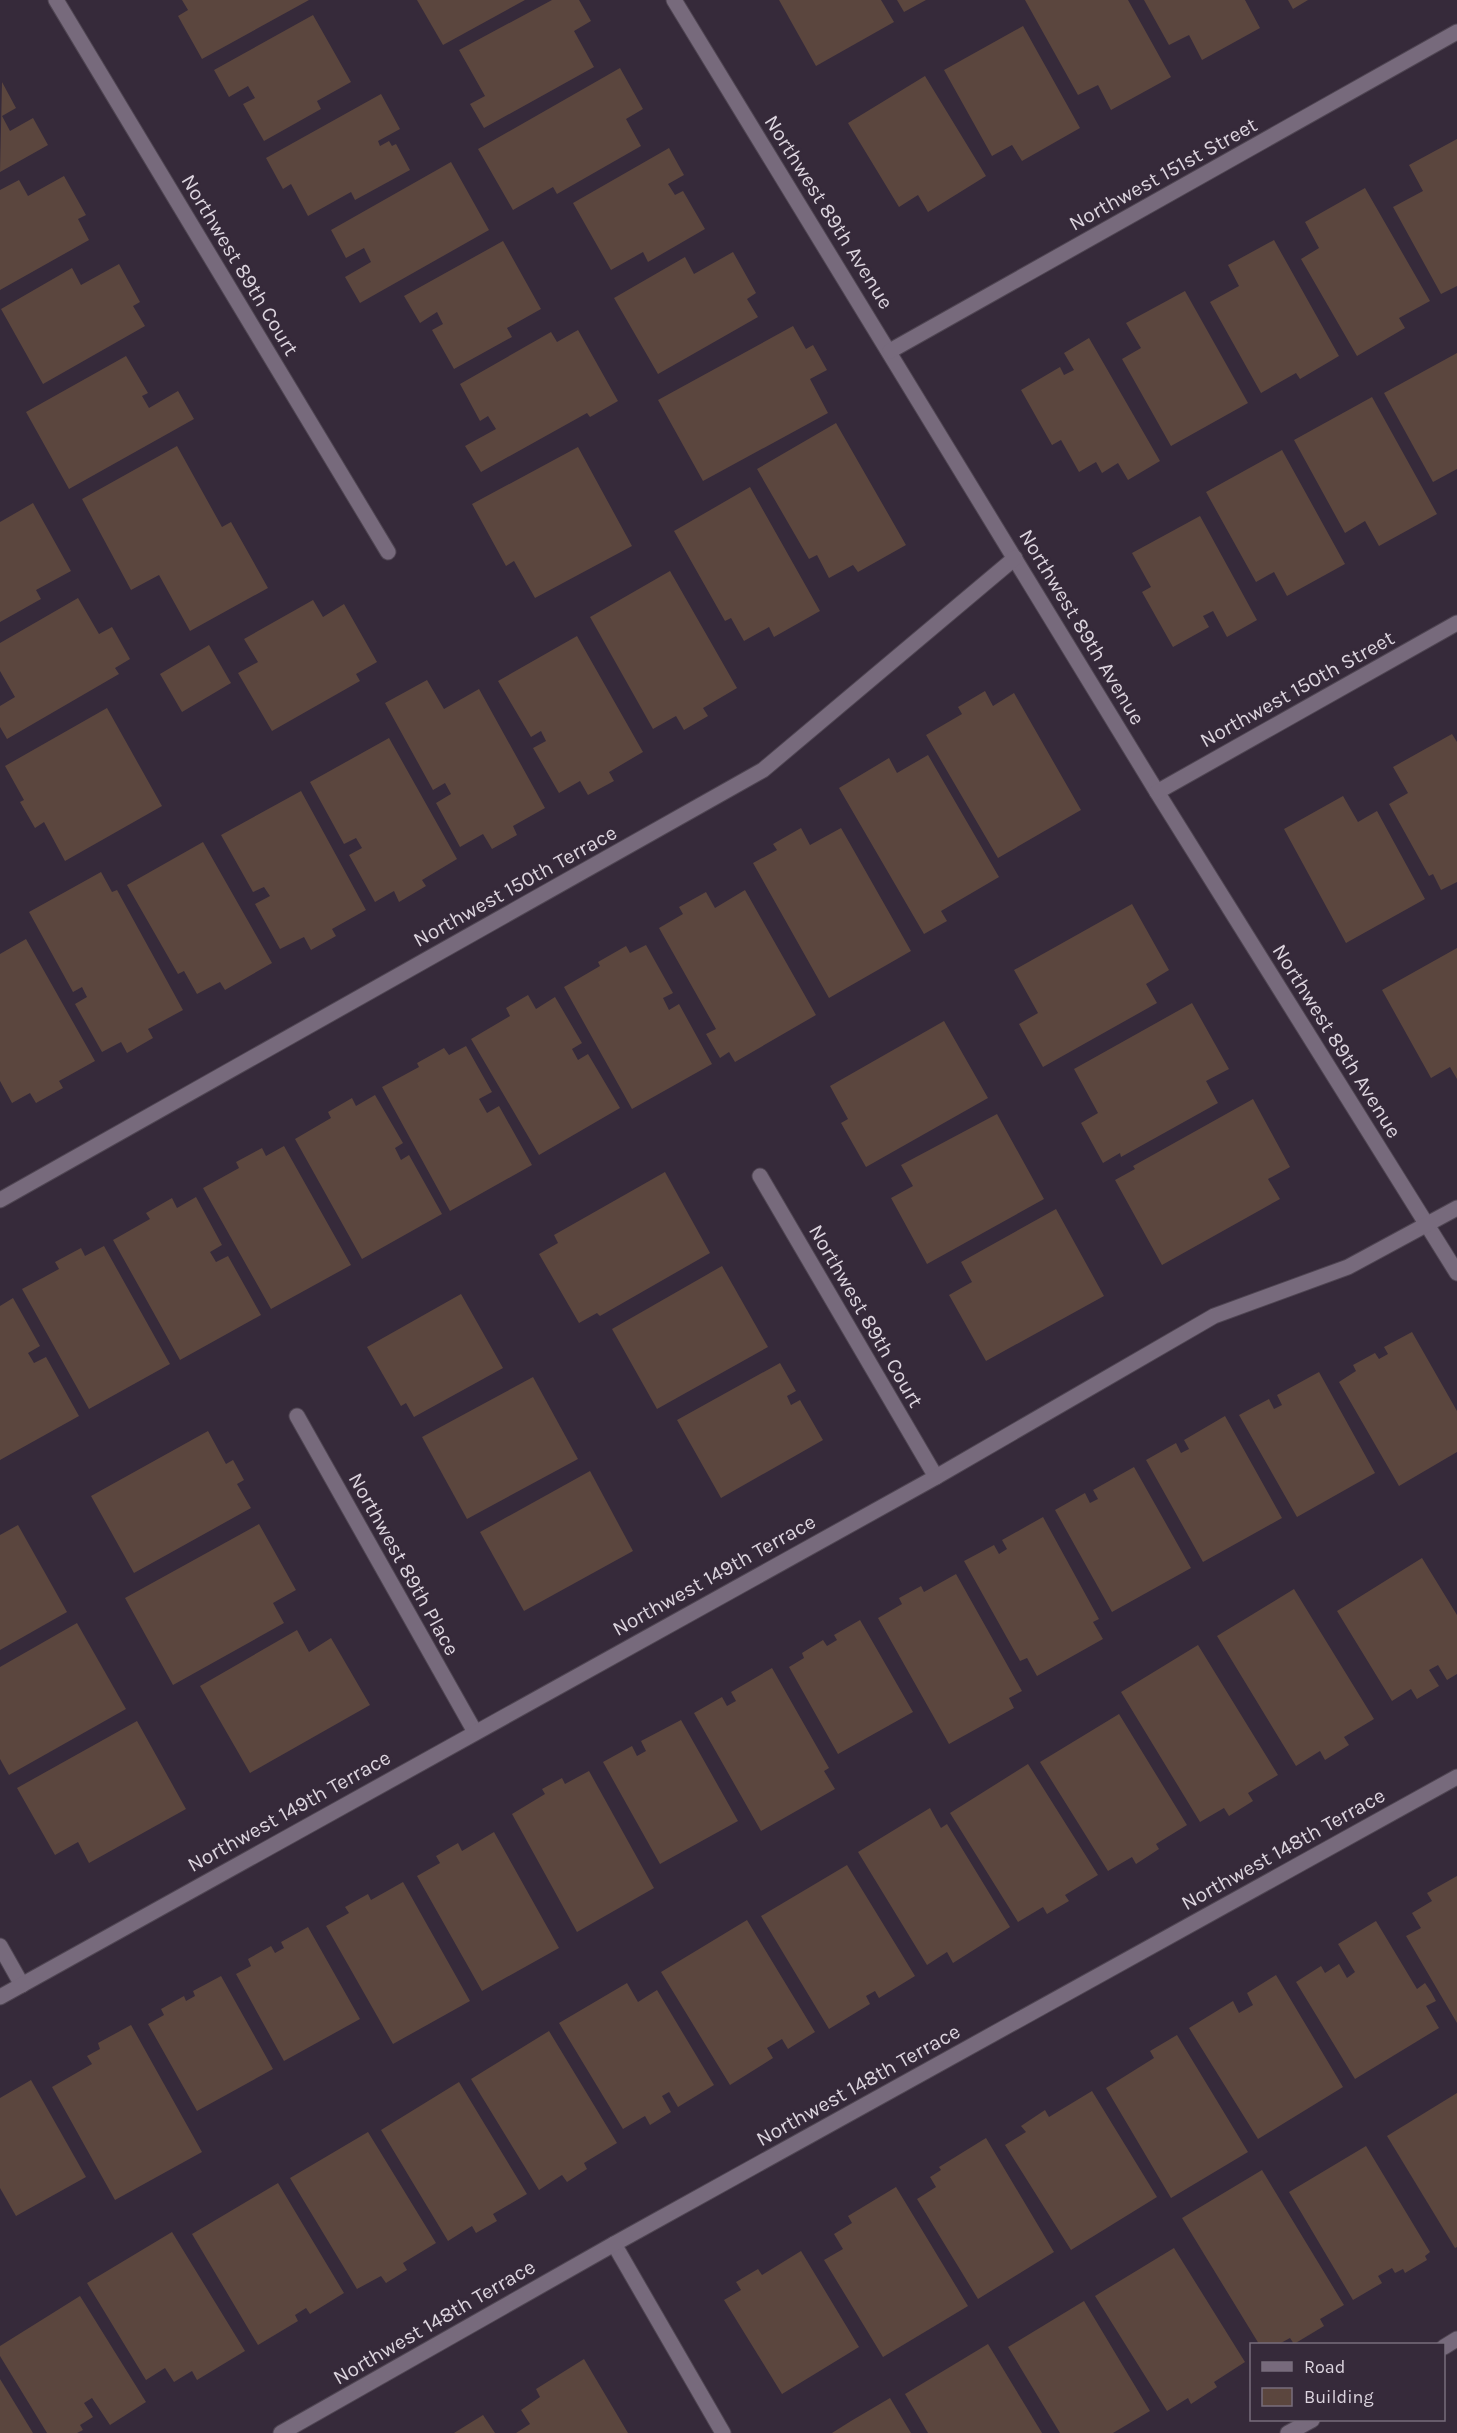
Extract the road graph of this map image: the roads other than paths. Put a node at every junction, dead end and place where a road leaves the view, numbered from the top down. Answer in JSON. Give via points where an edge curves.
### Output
{"nodes":[{"id":1,"x":56,"y":0,"type":"edge"},
{"id":2,"x":674,"y":0,"type":"edge"},
{"id":3,"x":1457,"y":32,"type":"edge"},
{"id":4,"x":890,"y":351,"type":"junction"},
{"id":5,"x":388,"y":552,"type":"dead end"},
{"id":6,"x":1015,"y":558,"type":"junction"},
{"id":7,"x":1457,"y":623,"type":"edge"},
{"id":8,"x":1157,"y":792,"type":"junction"},
{"id":9,"x":760,"y":1176,"type":"dead end"},
{"id":10,"x":0,"y":1200,"type":"edge"},
{"id":11,"x":1457,"y":1208,"type":"edge"},
{"id":12,"x":1427,"y":1225,"type":"junction"},
{"id":13,"x":1457,"y":1274,"type":"edge"},
{"id":14,"x":297,"y":1416,"type":"dead end"},
{"id":15,"x":936,"y":1477,"type":"junction"},
{"id":16,"x":475,"y":1732,"type":"junction"},
{"id":17,"x":1457,"y":1777,"type":"edge"},
{"id":18,"x":0,"y":1946,"type":"edge"},
{"id":19,"x":22,"y":1985,"type":"junction"},
{"id":20,"x":0,"y":1997,"type":"edge"},
{"id":21,"x":614,"y":2244,"type":"junction"},
{"id":22,"x":1310,"y":2421,"type":"edge"},
{"id":23,"x":281,"y":2433,"type":"edge"},
{"id":24,"x":723,"y":2433,"type":"edge"},
{"id":25,"x":1288,"y":2433,"type":"edge"}],
"edges":[{"from":1,"to":5,"type":"street","name":"Northwest 89th Court"},
{"from":2,"to":4,"type":"street","name":"Northwest 89th Avenue"},
{"from":3,"to":4,"type":"street","name":"Northwest 151st Street"},
{"from":4,"to":6,"type":"street","name":"Northwest 89th Avenue"},
{"from":6,"to":8,"type":"street","name":"Northwest 89th Avenue"},
{"from":6,"to":10,"type":"street","name":"Northwest 150th Terrace","via":[[763,770]]},
{"from":7,"to":8,"type":"street","name":"Northwest 150th Street"},
{"from":8,"to":12,"type":"street","name":"Northwest 89th Avenue"},
{"from":9,"to":15,"type":"street","name":"Northwest 89th Court"},
{"from":11,"to":12,"type":"street","name":"Northwest 149th Terrace"},
{"from":12,"to":13,"type":"street","name":"Northwest 89th Avenue"},
{"from":12,"to":15,"type":"street","name":"Northwest 149th Terrace","via":[[1348,1267],[1214,1316]]},
{"from":14,"to":16,"type":"street","name":"Northwest 89th Place"},
{"from":15,"to":16,"type":"street","name":"Northwest 149th Terrace"},
{"from":16,"to":19,"type":"street","name":"Northwest 149th Terrace"},
{"from":17,"to":21,"type":"street","name":"Northwest 148th Terrace"},
{"from":18,"to":19,"type":"street"},
{"from":19,"to":20,"type":"street","name":"Northwest 149th Terrace"},
{"from":21,"to":23,"type":"street","name":"Northwest 148th Terrace"},
{"from":21,"to":24,"type":"street"},
{"from":22,"to":25,"type":"street"}]}
